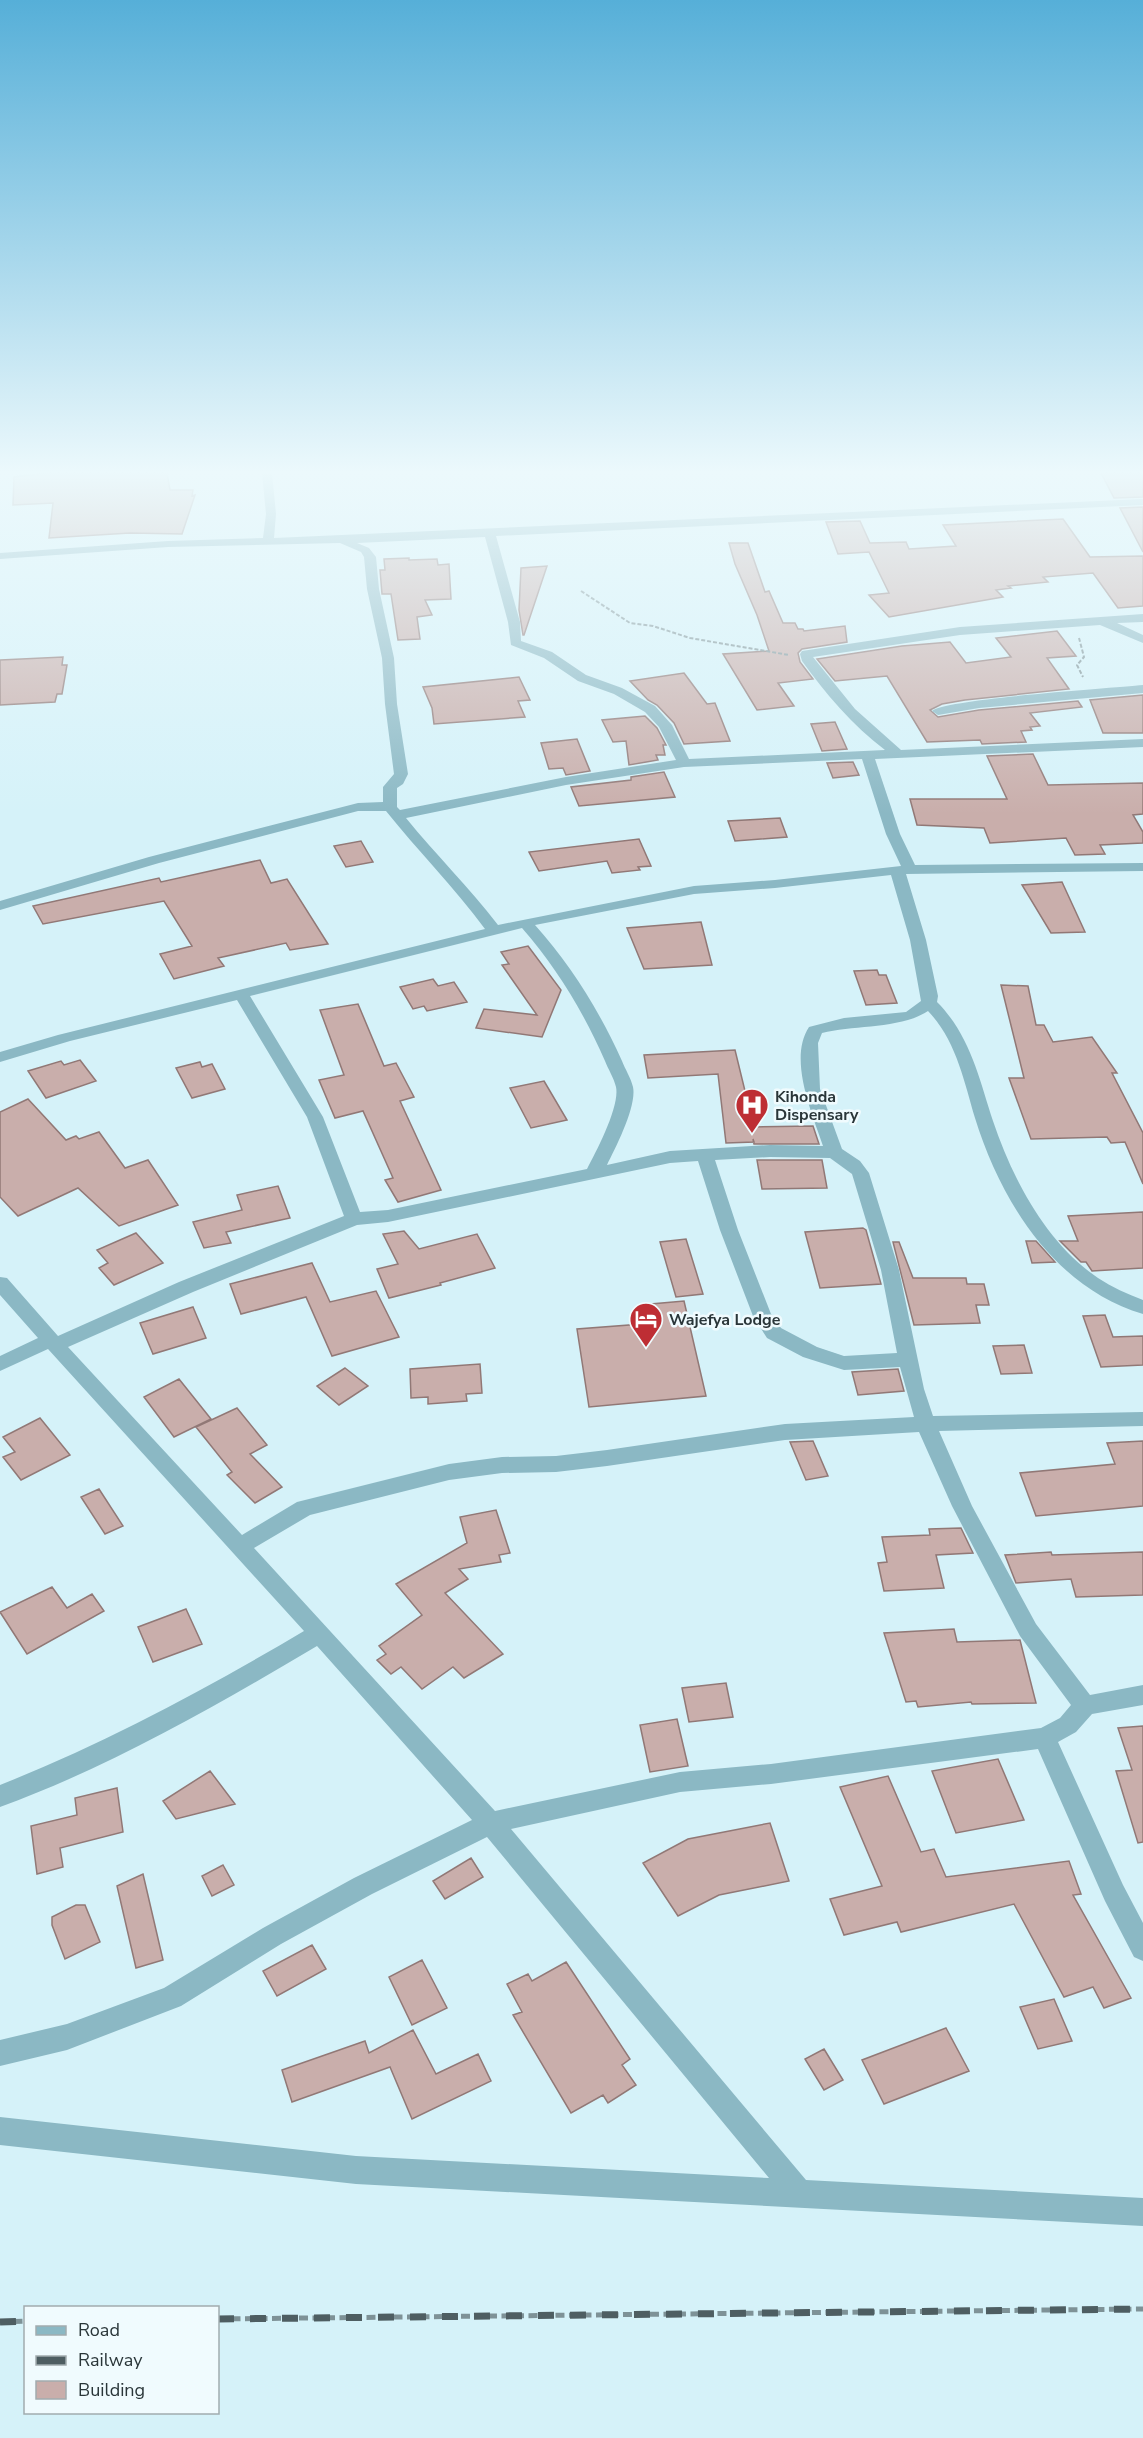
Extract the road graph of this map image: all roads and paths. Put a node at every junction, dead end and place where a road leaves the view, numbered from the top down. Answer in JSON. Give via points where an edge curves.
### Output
{"nodes":[{"id":1,"x":373,"y":587,"type":"edge"},
{"id":2,"x":504,"y":587,"type":"edge"},
{"id":3,"x":581,"y":591,"type":"dead end"},
{"id":4,"x":1143,"y":618,"type":"edge"},
{"id":5,"x":1102,"y":621,"type":"junction"},
{"id":6,"x":1052,"y":625,"type":"junction"},
{"id":7,"x":1143,"y":639,"type":"edge"},
{"id":8,"x":806,"y":658,"type":"junction"},
{"id":9,"x":1143,"y":689,"type":"edge"},
{"id":10,"x":1090,"y":693,"type":"junction"},
{"id":11,"x":938,"y":711,"type":"dead end"},
{"id":12,"x":1143,"y":743,"type":"edge"},
{"id":13,"x":867,"y":754,"type":"junction"},
{"id":14,"x":900,"y":754,"type":"junction"},
{"id":15,"x":684,"y":763,"type":"junction"},
{"id":16,"x":394,"y":811,"type":"junction"},
{"id":17,"x":1143,"y":867,"type":"edge"},
{"id":18,"x":903,"y":870,"type":"junction"},
{"id":19,"x":0,"y":906,"type":"edge"},
{"id":20,"x":525,"y":923,"type":"junction"},
{"id":21,"x":494,"y":931,"type":"junction"},
{"id":22,"x":241,"y":994,"type":"junction"},
{"id":23,"x":929,"y":1003,"type":"junction"},
{"id":24,"x":0,"y":1057,"type":"edge"},
{"id":25,"x":834,"y":1152,"type":"junction"},
{"id":26,"x":705,"y":1155,"type":"junction"},
{"id":27,"x":594,"y":1173,"type":"junction"},
{"id":28,"x":354,"y":1219,"type":"junction"},
{"id":29,"x":0,"y":1283,"type":"edge"},
{"id":30,"x":1143,"y":1307,"type":"edge"},
{"id":31,"x":53,"y":1343,"type":"junction"},
{"id":32,"x":908,"y":1359,"type":"junction"},
{"id":33,"x":0,"y":1364,"type":"edge"},
{"id":34,"x":1143,"y":1419,"type":"edge"},
{"id":35,"x":926,"y":1424,"type":"junction"},
{"id":36,"x":239,"y":1547,"type":"junction"},
{"id":37,"x":320,"y":1633,"type":"junction"},
{"id":38,"x":1143,"y":1695,"type":"edge"},
{"id":39,"x":1084,"y":1706,"type":"junction"},
{"id":40,"x":1045,"y":1738,"type":"junction"},
{"id":41,"x":0,"y":1796,"type":"edge"},
{"id":42,"x":491,"y":1823,"type":"junction"},
{"id":43,"x":1143,"y":1949,"type":"edge"},
{"id":44,"x":0,"y":2052,"type":"edge"},
{"id":45,"x":0,"y":2131,"type":"edge"},
{"id":46,"x":798,"y":2192,"type":"junction"},
{"id":47,"x":1143,"y":2212,"type":"edge"},
{"id":48,"x":1143,"y":2309,"type":"edge"},
{"id":49,"x":219,"y":2319,"type":"edge"},
{"id":50,"x":24,"y":2321,"type":"edge"},
{"id":51,"x":0,"y":2322,"type":"edge"}],
"edges":[{"from":1,"to":16,"type":"street","via":[[388,658],[401,774],[390,787]]},
{"from":2,"to":15,"type":"street","via":[[515,642],[650,708],[665,725]]},
{"from":3,"to":8,"type":"path","via":[[630,623],[690,638]]},
{"from":4,"to":5,"type":"street"},
{"from":5,"to":6,"type":"street"},
{"from":5,"to":7,"type":"street"},
{"from":6,"to":8,"type":"street","via":[[960,631],[811,652]]},
{"from":6,"to":10,"type":"path","via":[[1080,638],[1084,657],[1077,665]]},
{"from":8,"to":14,"type":"street","via":[[856,720]]},
{"from":9,"to":10,"type":"street"},
{"from":10,"to":11,"type":"street"},
{"from":12,"to":14,"type":"street"},
{"from":13,"to":14,"type":"street"},
{"from":13,"to":15,"type":"street"},
{"from":13,"to":18,"type":"street"},
{"from":15,"to":16,"type":"street"},
{"from":16,"to":19,"type":"street","via":[[376,805],[347,810],[154,860]]},
{"from":16,"to":21,"type":"street"},
{"from":17,"to":18,"type":"street"},
{"from":18,"to":20,"type":"street","via":[[694,890]]},
{"from":18,"to":23,"type":"street"},
{"from":20,"to":21,"type":"street"},
{"from":20,"to":27,"type":"street","via":[[574,986],[625,1088],[617,1127]]},
{"from":21,"to":22,"type":"street"},
{"from":22,"to":24,"type":"street"},
{"from":22,"to":28,"type":"street","via":[[315,1117]]},
{"from":23,"to":25,"type":"street","via":[[910,1016],[814,1030],[810,1043],[812,1089]]},
{"from":23,"to":30,"type":"street","via":[[952,1029],[993,1148],[1035,1224],[1086,1279]]},
{"from":25,"to":26,"type":"street"},
{"from":25,"to":32,"type":"street","via":[[860,1173],[890,1270]]},
{"from":26,"to":27,"type":"street","via":[[670,1157]]},
{"from":26,"to":32,"type":"street","via":[[762,1316],[774,1333],[810,1352],[844,1363]]},
{"from":27,"to":28,"type":"street","via":[[387,1216]]},
{"from":28,"to":31,"type":"street"},
{"from":29,"to":31,"type":"street"},
{"from":31,"to":33,"type":"street"},
{"from":31,"to":36,"type":"street"},
{"from":32,"to":35,"type":"street"},
{"from":34,"to":35,"type":"street"},
{"from":35,"to":36,"type":"street","via":[[785,1432],[607,1458],[449,1472],[303,1508]]},
{"from":35,"to":39,"type":"street","via":[[962,1506],[1028,1630]]},
{"from":36,"to":37,"type":"street"},
{"from":37,"to":41,"type":"street","via":[[136,1737]]},
{"from":37,"to":42,"type":"street"},
{"from":38,"to":39,"type":"street"},
{"from":39,"to":40,"type":"street","via":[[1068,1725]]},
{"from":40,"to":42,"type":"street","via":[[680,1782]]},
{"from":40,"to":43,"type":"street"},
{"from":42,"to":44,"type":"street","via":[[343,1897],[172,1997],[67,2037]]},
{"from":42,"to":46,"type":"street"},
{"from":45,"to":46,"type":"street","via":[[357,2170]]},
{"from":46,"to":47,"type":"street"},
{"from":48,"to":49,"type":"path"},
{"from":50,"to":51,"type":"path"}]}
